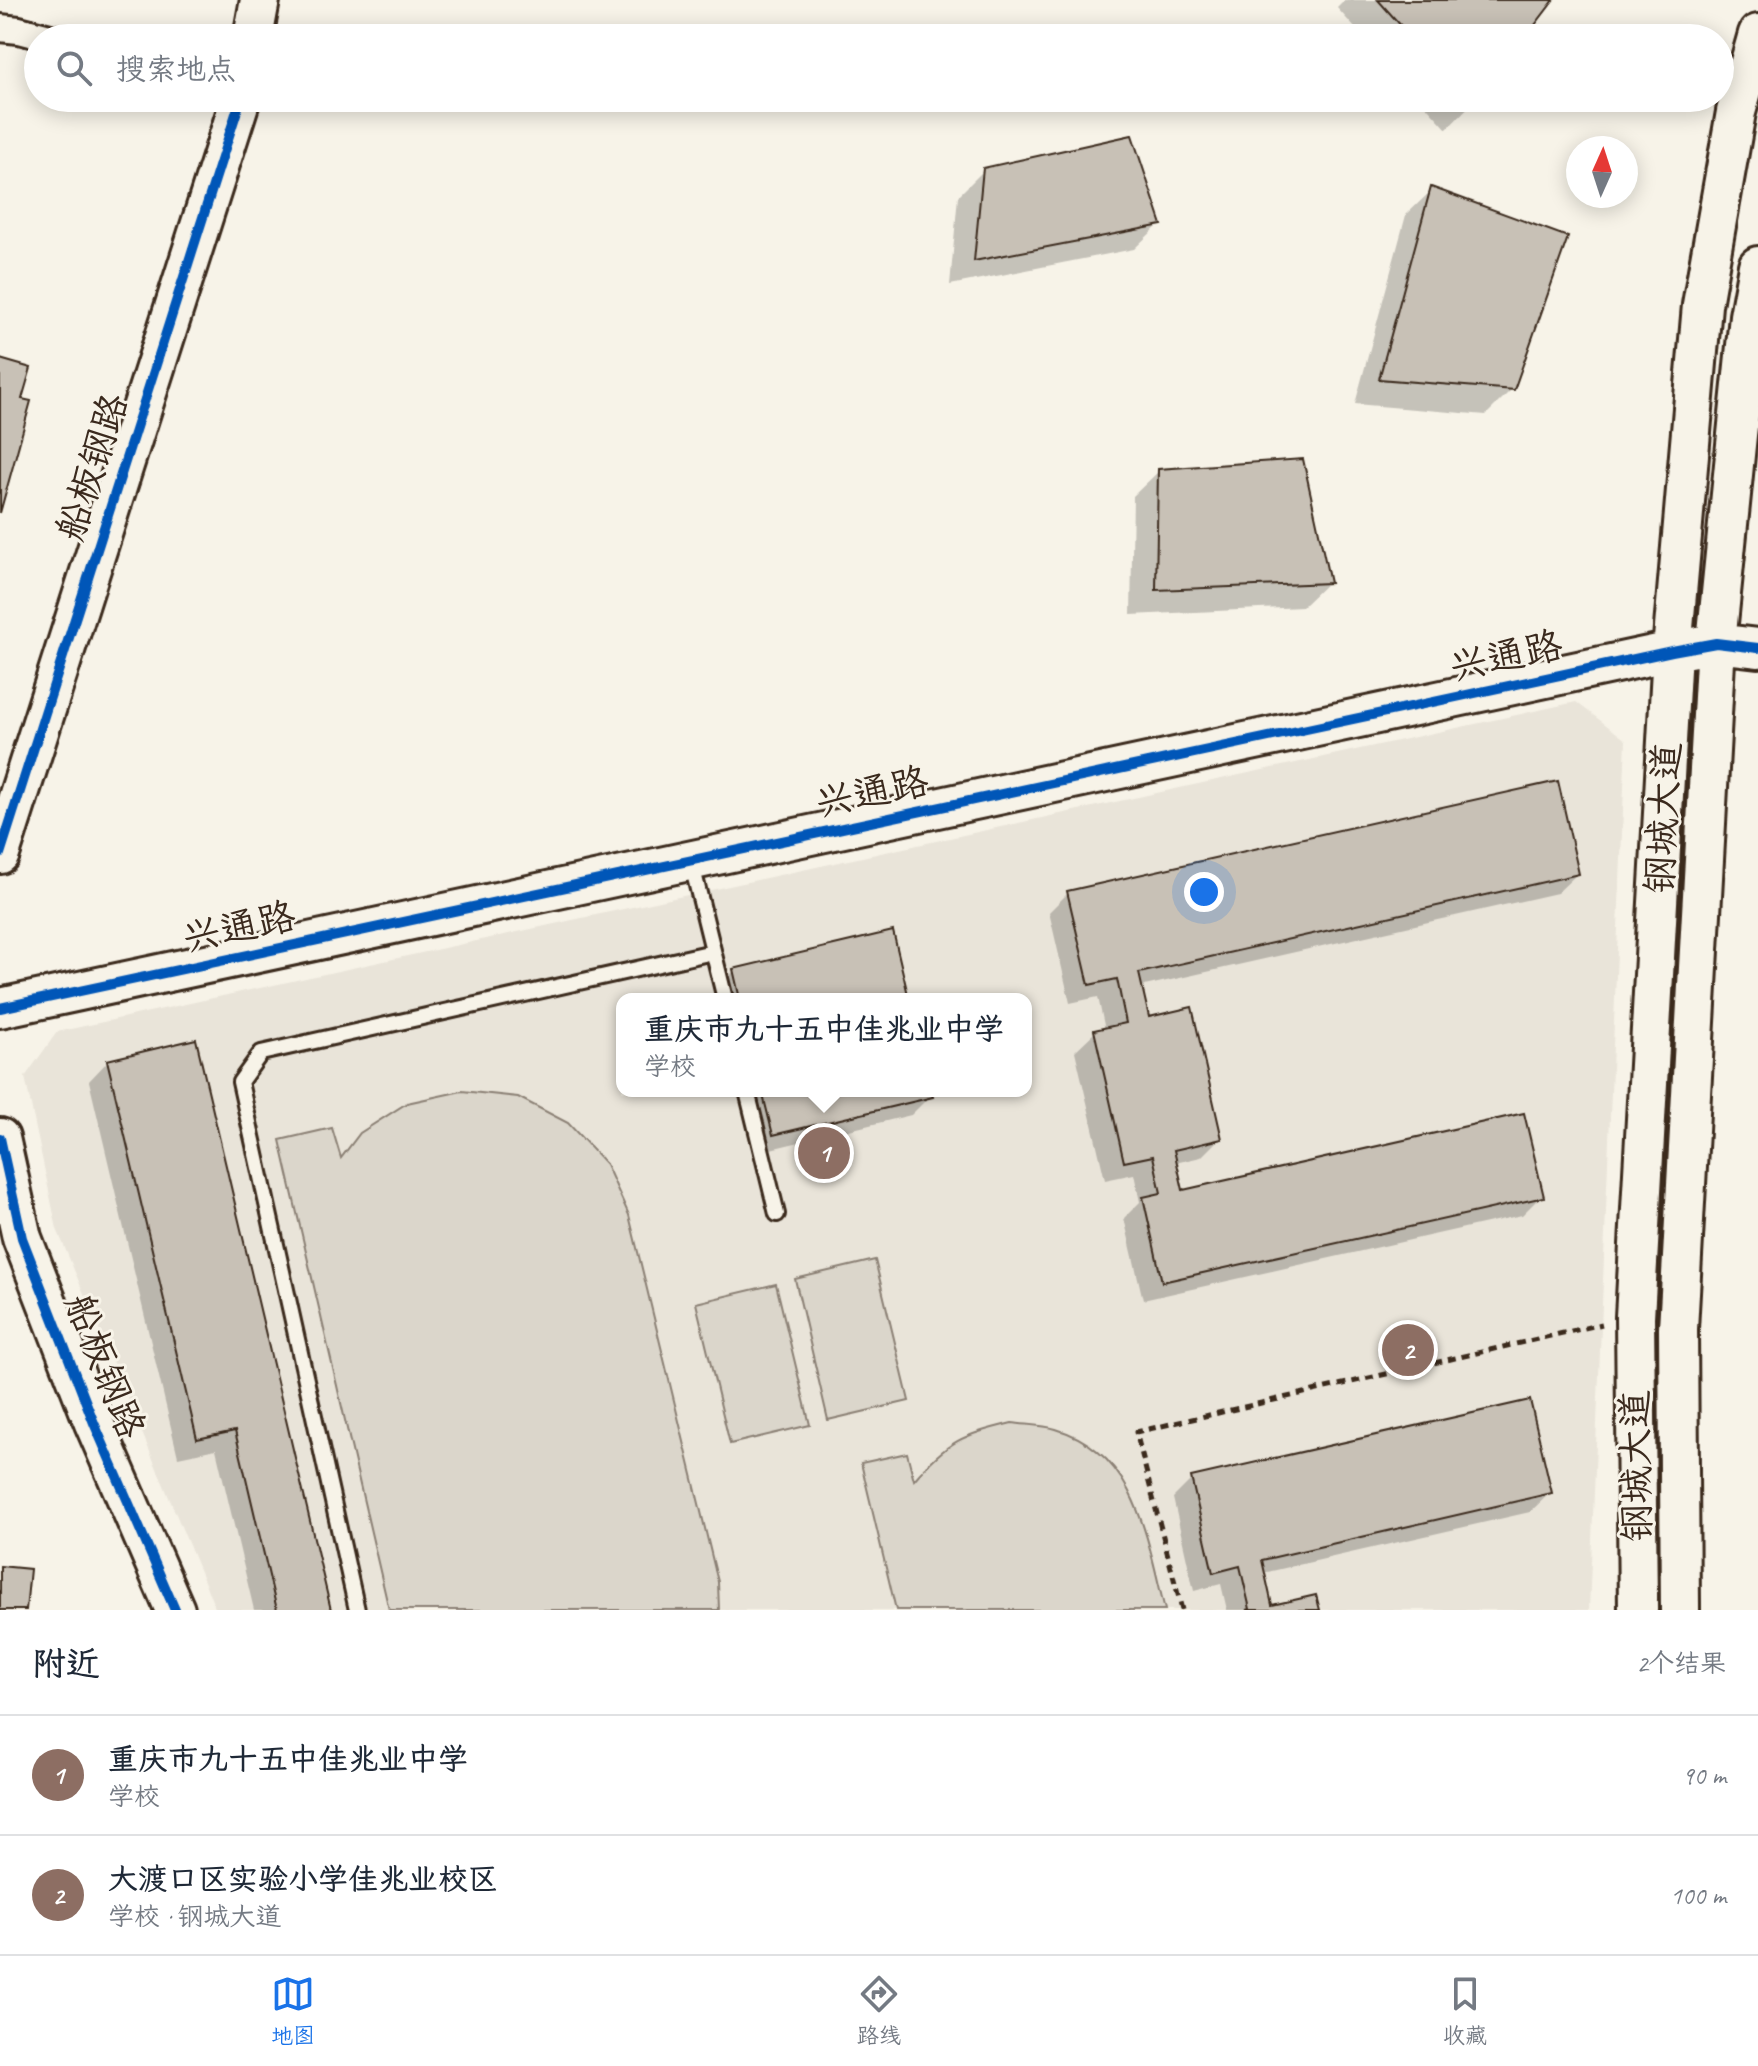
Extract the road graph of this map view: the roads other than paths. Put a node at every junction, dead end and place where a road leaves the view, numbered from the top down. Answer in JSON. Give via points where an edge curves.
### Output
{"nodes":[{"id":1,"x":260,"y":0,"type":"edge"},
{"id":2,"x":256,"y":24,"type":"edge"},
{"id":3,"x":0,"y":28,"type":"edge"},
{"id":4,"x":24,"y":31,"type":"edge"},
{"id":5,"x":1758,"y":34,"type":"edge"},
{"id":6,"x":237,"y":112,"type":"edge"},
{"id":7,"x":1758,"y":266,"type":"edge"},
{"id":8,"x":1716,"y":643,"type":"junction"},
{"id":9,"x":1758,"y":648,"type":"edge"},
{"id":10,"x":1672,"y":651,"type":"junction"},
{"id":11,"x":0,"y":854,"type":"edge"},
{"id":12,"x":691,"y":861,"type":"junction"},
{"id":13,"x":713,"y":952,"type":"junction"},
{"id":14,"x":723,"y":993,"type":"edge"},
{"id":15,"x":0,"y":1008,"type":"edge"},
{"id":16,"x":748,"y":1097,"type":"edge"},
{"id":17,"x":0,"y":1138,"type":"edge"},
{"id":18,"x":777,"y":1214,"type":"dead end"},
{"id":19,"x":175,"y":1610,"type":"edge"},
{"id":20,"x":357,"y":1610,"type":"edge"},
{"id":21,"x":1638,"y":1610,"type":"edge"},
{"id":22,"x":1680,"y":1610,"type":"edge"}],
"edges":[{"from":1,"to":2,"type":"street"},
{"from":3,"to":4,"type":"street"},
{"from":5,"to":10,"type":"street","name":"钢城大道","via":[[1736,112],[1702,305]]},
{"from":6,"to":11,"type":"street","name":"船板钢路"},
{"from":7,"to":8,"type":"street","name":"钢城大道"},
{"from":8,"to":9,"type":"street","name":"兴通路"},
{"from":8,"to":10,"type":"street","name":"兴通路"},
{"from":8,"to":22,"type":"street","name":"钢城大道","via":[[1678,1329]]},
{"from":10,"to":12,"type":"street","name":"兴通路"},
{"from":10,"to":21,"type":"street","name":"钢城大道","via":[[1635,1317]]},
{"from":12,"to":13,"type":"lane"},
{"from":12,"to":15,"type":"street","name":"兴通路"},
{"from":13,"to":14,"type":"lane"},
{"from":13,"to":20,"type":"lane","via":[[261,1053],[240,1082]]},
{"from":16,"to":18,"type":"lane"},
{"from":17,"to":19,"type":"street","name":"船板钢路","via":[[22,1238]]}]}
